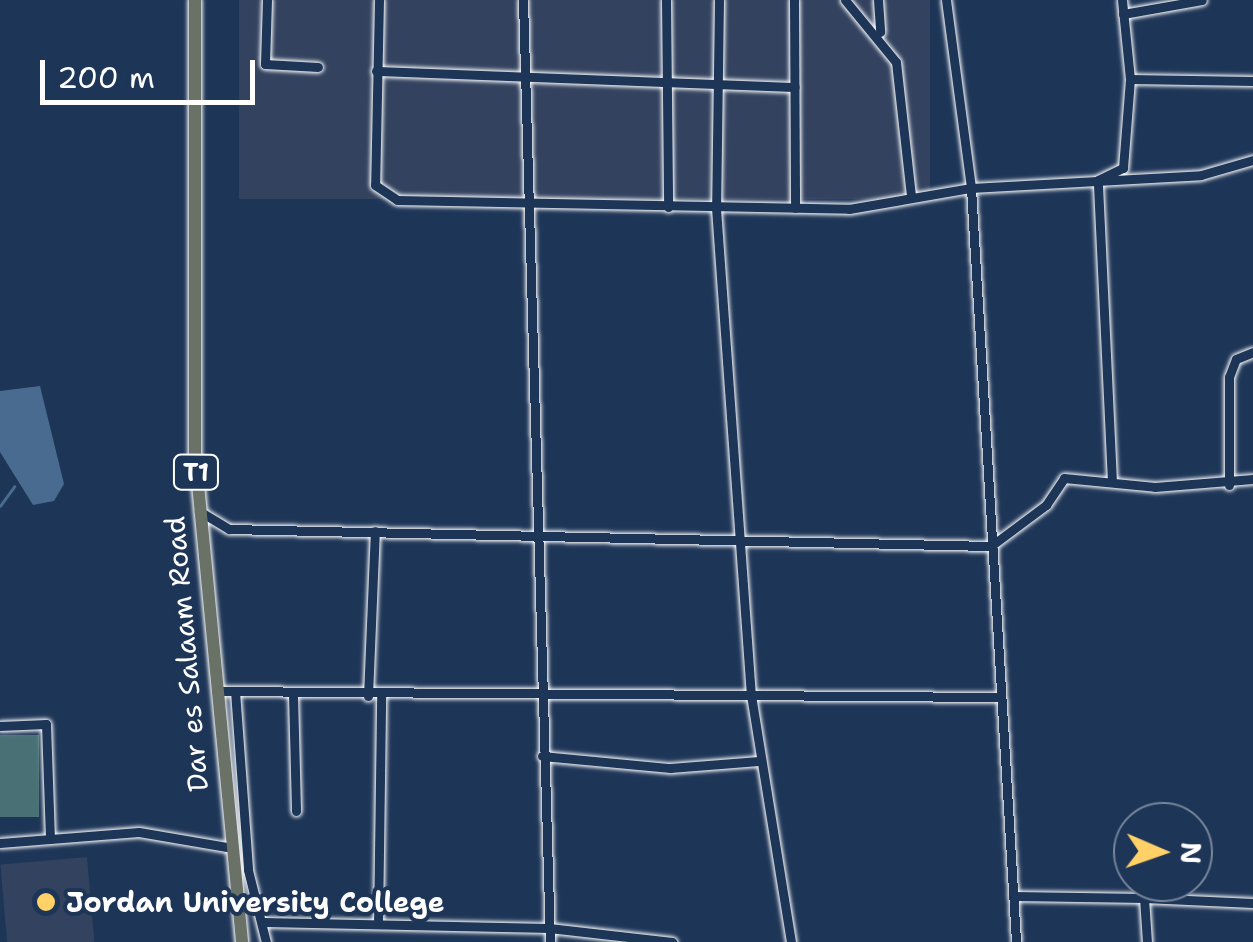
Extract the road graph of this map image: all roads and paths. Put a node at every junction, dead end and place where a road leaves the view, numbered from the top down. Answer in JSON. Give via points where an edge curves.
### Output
{"nodes":[{"id":1,"x":196,"y":0,"type":"edge"},
{"id":2,"x":267,"y":0,"type":"edge"},
{"id":3,"x":379,"y":0,"type":"edge"},
{"id":4,"x":522,"y":0,"type":"edge"},
{"id":5,"x":666,"y":0,"type":"edge"},
{"id":6,"x":719,"y":0,"type":"edge"},
{"id":7,"x":794,"y":0,"type":"edge"},
{"id":8,"x":844,"y":0,"type":"edge"},
{"id":9,"x":878,"y":0,"type":"edge"},
{"id":10,"x":946,"y":0,"type":"edge"},
{"id":11,"x":1122,"y":0,"type":"edge"},
{"id":12,"x":1202,"y":0,"type":"edge"},
{"id":13,"x":1123,"y":14,"type":"junction"},
{"id":14,"x":880,"y":33,"type":"junction"},
{"id":15,"x":318,"y":66,"type":"dead end"},
{"id":16,"x":376,"y":71,"type":"junction"},
{"id":17,"x":520,"y":72,"type":"junction"},
{"id":18,"x":717,"y":80,"type":"junction"},
{"id":19,"x":1130,"y":80,"type":"junction"},
{"id":20,"x":1253,"y":81,"type":"edge"},
{"id":21,"x":665,"y":84,"type":"junction"},
{"id":22,"x":794,"y":87,"type":"junction"},
{"id":23,"x":1253,"y":160,"type":"edge"},
{"id":24,"x":1098,"y":180,"type":"junction"},
{"id":25,"x":971,"y":188,"type":"junction"},
{"id":26,"x":911,"y":195,"type":"junction"},
{"id":27,"x":524,"y":203,"type":"junction"},
{"id":28,"x":668,"y":207,"type":"junction"},
{"id":29,"x":716,"y":208,"type":"junction"},
{"id":30,"x":795,"y":208,"type":"junction"},
{"id":31,"x":1253,"y":352,"type":"edge"},
{"id":32,"x":1253,"y":479,"type":"edge"},
{"id":33,"x":1112,"y":482,"type":"junction"},
{"id":34,"x":1229,"y":485,"type":"junction"},
{"id":35,"x":199,"y":510,"type":"junction"},
{"id":36,"x":375,"y":531,"type":"junction"},
{"id":37,"x":534,"y":542,"type":"junction"},
{"id":38,"x":742,"y":544,"type":"junction"},
{"id":39,"x":990,"y":546,"type":"junction"},
{"id":40,"x":212,"y":691,"type":"junction"},
{"id":41,"x":236,"y":691,"type":"junction"},
{"id":42,"x":293,"y":694,"type":"junction"},
{"id":43,"x":539,"y":695,"type":"junction"},
{"id":44,"x":751,"y":695,"type":"junction"},
{"id":45,"x":368,"y":696,"type":"junction"},
{"id":46,"x":381,"y":696,"type":"junction"},
{"id":47,"x":998,"y":698,"type":"junction"},
{"id":48,"x":0,"y":726,"type":"edge"},
{"id":49,"x":542,"y":756,"type":"junction"},
{"id":50,"x":759,"y":761,"type":"junction"},
{"id":51,"x":296,"y":811,"type":"dead end"},
{"id":52,"x":225,"y":817,"type":"junction"},
{"id":53,"x":248,"y":818,"type":"junction"},
{"id":54,"x":50,"y":838,"type":"junction"},
{"id":55,"x":0,"y":844,"type":"edge"},
{"id":56,"x":227,"y":846,"type":"junction"},
{"id":57,"x":1015,"y":896,"type":"junction"},
{"id":58,"x":1113,"y":898,"type":"edge"},
{"id":59,"x":1213,"y":901,"type":"edge"},
{"id":60,"x":1144,"y":902,"type":"edge"},
{"id":61,"x":1253,"y":903,"type":"edge"},
{"id":62,"x":264,"y":922,"type":"junction"},
{"id":63,"x":378,"y":924,"type":"junction"},
{"id":64,"x":549,"y":928,"type":"junction"},
{"id":65,"x":242,"y":942,"type":"edge"},
{"id":66,"x":266,"y":942,"type":"edge"},
{"id":67,"x":550,"y":942,"type":"edge"},
{"id":68,"x":672,"y":942,"type":"edge"},
{"id":69,"x":791,"y":942,"type":"edge"},
{"id":70,"x":1016,"y":942,"type":"edge"},
{"id":71,"x":1148,"y":942,"type":"edge"}],
"edges":[{"from":1,"to":35,"type":"highway","name":"Dar es Salaam Road","number":"T1"},
{"from":2,"to":15,"type":"street","via":[[265,64]]},
{"from":3,"to":16,"type":"street"},
{"from":4,"to":17,"type":"street"},
{"from":5,"to":21,"type":"street"},
{"from":6,"to":18,"type":"street"},
{"from":7,"to":22,"type":"street"},
{"from":8,"to":14,"type":"street"},
{"from":9,"to":14,"type":"street"},
{"from":10,"to":25,"type":"street"},
{"from":11,"to":13,"type":"street"},
{"from":12,"to":13,"type":"street"},
{"from":13,"to":19,"type":"street"},
{"from":14,"to":26,"type":"street","via":[[899,73]]},
{"from":16,"to":17,"type":"street"},
{"from":16,"to":27,"type":"street","via":[[378,193]]},
{"from":17,"to":21,"type":"street"},
{"from":17,"to":27,"type":"street"},
{"from":18,"to":21,"type":"street"},
{"from":18,"to":22,"type":"street"},
{"from":18,"to":29,"type":"street"},
{"from":19,"to":20,"type":"street"},
{"from":19,"to":24,"type":"street","via":[[1123,168]]},
{"from":21,"to":28,"type":"street"},
{"from":22,"to":30,"type":"street"},
{"from":23,"to":24,"type":"street","via":[[1201,175]]},
{"from":24,"to":25,"type":"street"},
{"from":24,"to":33,"type":"street"},
{"from":25,"to":26,"type":"street"},
{"from":25,"to":39,"type":"street"},
{"from":26,"to":30,"type":"street","via":[[890,207]]},
{"from":27,"to":28,"type":"street"},
{"from":27,"to":37,"type":"street"},
{"from":28,"to":29,"type":"street"},
{"from":29,"to":30,"type":"street"},
{"from":29,"to":38,"type":"street"},
{"from":31,"to":34,"type":"street","via":[[1236,358],[1229,377]]},
{"from":32,"to":34,"type":"street"},
{"from":33,"to":34,"type":"street"},
{"from":33,"to":39,"type":"street","via":[[1064,478],[1042,509]]},
{"from":35,"to":36,"type":"street","via":[[229,529]]},
{"from":35,"to":40,"type":"highway","name":"Dar es Salaam Road","number":"T1"},
{"from":36,"to":37,"type":"street"},
{"from":36,"to":45,"type":"street"},
{"from":37,"to":38,"type":"street"},
{"from":37,"to":43,"type":"street"},
{"from":38,"to":39,"type":"street"},
{"from":38,"to":44,"type":"street"},
{"from":39,"to":47,"type":"street"},
{"from":40,"to":41,"type":"street"},
{"from":40,"to":52,"type":"highway","name":"Dar es Salaam Road","number":"T1"},
{"from":41,"to":42,"type":"street"},
{"from":41,"to":53,"type":"street"},
{"from":42,"to":45,"type":"street"},
{"from":42,"to":51,"type":"street"},
{"from":43,"to":44,"type":"street"},
{"from":43,"to":46,"type":"street"},
{"from":43,"to":49,"type":"street"},
{"from":44,"to":47,"type":"street"},
{"from":44,"to":50,"type":"street"},
{"from":45,"to":46,"type":"street"},
{"from":46,"to":63,"type":"street"},
{"from":47,"to":57,"type":"street"},
{"from":48,"to":54,"type":"street","via":[[46,724]]},
{"from":49,"to":50,"type":"street","via":[[670,768]]},
{"from":49,"to":64,"type":"street"},
{"from":50,"to":69,"type":"street"},
{"from":52,"to":53,"type":"street"},
{"from":52,"to":56,"type":"highway","name":"Dar es Salaam Road","number":"T1"},
{"from":53,"to":62,"type":"street","via":[[248,870]]},
{"from":54,"to":55,"type":"street"},
{"from":54,"to":56,"type":"street","via":[[155,833]]},
{"from":56,"to":65,"type":"highway","name":"Dar es Salaam Road","number":"T1"},
{"from":57,"to":58,"type":"street"},
{"from":57,"to":70,"type":"street"},
{"from":59,"to":61,"type":"street"},
{"from":60,"to":71,"type":"street"},
{"from":62,"to":63,"type":"street"},
{"from":62,"to":66,"type":"street"},
{"from":63,"to":64,"type":"street"},
{"from":64,"to":67,"type":"street"},
{"from":64,"to":68,"type":"street"}]}
